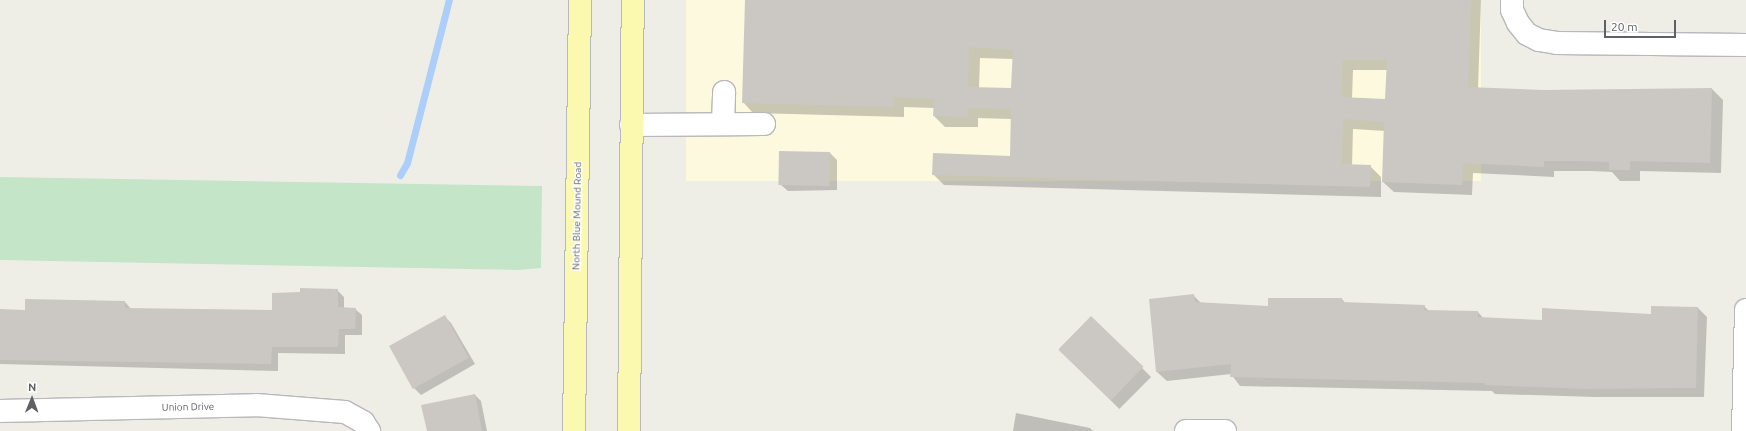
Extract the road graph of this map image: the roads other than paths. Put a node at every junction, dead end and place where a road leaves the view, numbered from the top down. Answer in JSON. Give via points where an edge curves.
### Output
{"nodes":[{"id":1,"x":580,"y":0,"type":"edge"},
{"id":2,"x":633,"y":0,"type":"edge"},
{"id":3,"x":1512,"y":0,"type":"edge"},
{"id":4,"x":1746,"y":45,"type":"edge"},
{"id":5,"x":724,"y":92,"type":"dead end"},
{"id":6,"x":723,"y":124,"type":"junction"},
{"id":7,"x":764,"y":124,"type":"dead end"},
{"id":8,"x":631,"y":125,"type":"junction"},
{"id":9,"x":1746,"y":310,"type":"edge"},
{"id":10,"x":0,"y":411,"type":"edge"},
{"id":11,"x":369,"y":431,"type":"edge"},
{"id":12,"x":574,"y":431,"type":"edge"},
{"id":13,"x":630,"y":431,"type":"edge"},
{"id":14,"x":1186,"y":431,"type":"edge"},
{"id":15,"x":1225,"y":431,"type":"edge"},
{"id":16,"x":1743,"y":431,"type":"edge"}],
"edges":[{"from":1,"to":12,"type":"main road","name":"North Blue Mound Road"},
{"from":2,"to":8,"type":"main road"},
{"from":3,"to":4,"type":"street","via":[[1512,10],[1518,23],[1528,34],[1539,40],[1557,43]]},
{"from":5,"to":6,"type":"street"},
{"from":6,"to":7,"type":"street"},
{"from":6,"to":8,"type":"street"},
{"from":8,"to":13,"type":"main road"},
{"from":9,"to":16,"type":"street"},
{"from":10,"to":11,"type":"street","name":"Union Drive","via":[[256,405],[346,412],[363,422]]},
{"from":14,"to":15,"type":"street"}]}
